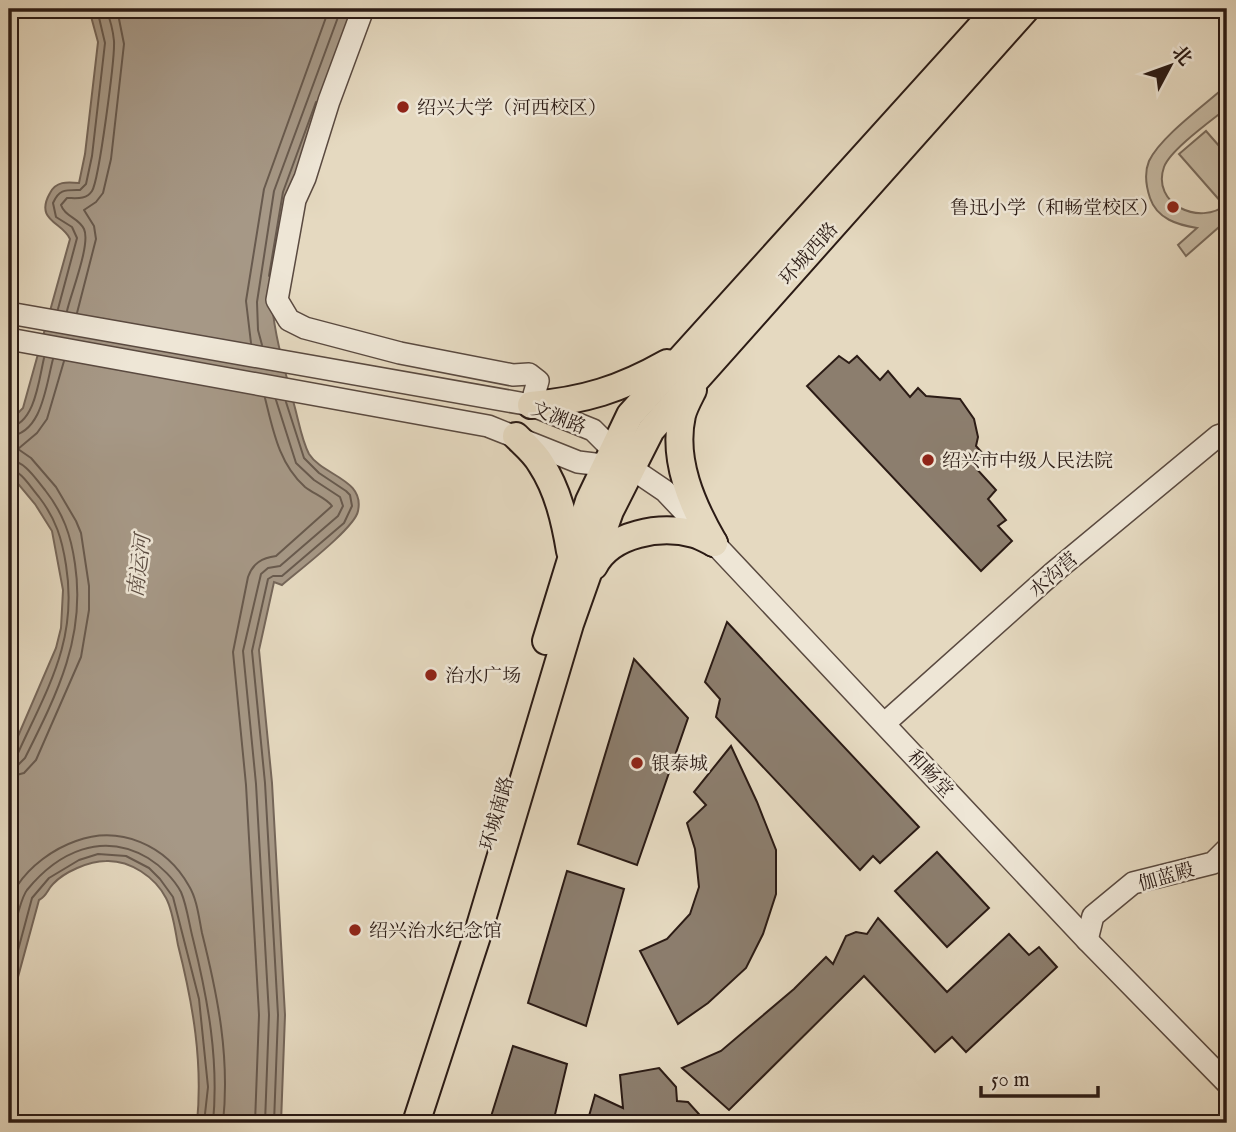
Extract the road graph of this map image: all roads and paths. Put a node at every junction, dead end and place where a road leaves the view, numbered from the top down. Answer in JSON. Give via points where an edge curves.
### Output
{"nodes":[{"id":1,"x":363,"y":9,"type":"edge"},
{"id":2,"x":998,"y":9,"type":"edge"},
{"id":3,"x":1026,"y":9,"type":"edge"},
{"id":4,"x":9,"y":313,"type":"edge"},
{"id":5,"x":9,"y":339,"type":"edge"},
{"id":6,"x":705,"y":350,"type":"junction"},
{"id":7,"x":531,"y":405,"type":"junction"},
{"id":8,"x":1227,"y":433,"type":"edge"},
{"id":9,"x":516,"y":436,"type":"junction"},
{"id":10,"x":616,"y":461,"type":"junction"},
{"id":11,"x":599,"y":506,"type":"junction"},
{"id":12,"x":714,"y":543,"type":"junction"},
{"id":13,"x":571,"y":557,"type":"junction"},
{"id":14,"x":584,"y":584,"type":"junction"},
{"id":15,"x":885,"y":723,"type":"junction"},
{"id":16,"x":1227,"y":849,"type":"edge"},
{"id":17,"x":1087,"y":940,"type":"junction"},
{"id":18,"x":1227,"y":1083,"type":"edge"},
{"id":19,"x":399,"y":1123,"type":"edge"},
{"id":20,"x":416,"y":1123,"type":"edge"}],
"edges":[{"from":1,"to":7,"type":"street","via":[[295,200],[277,300],[281,310],[305,328],[400,353],[513,375],[529,374],[538,381]]},
{"from":2,"to":6,"type":"main road","name":"环城西路"},
{"from":3,"to":6,"type":"main road","name":"环城西路"},
{"from":4,"to":7,"type":"street","name":"文渊路"},
{"from":5,"to":9,"type":"street","name":"文渊路","via":[[354,400],[488,426]]},
{"from":6,"to":7,"type":"main road","via":[[606,393]]},
{"from":6,"to":10,"type":"main road","name":"环城西路","via":[[630,415]]},
{"from":6,"to":12,"type":"main road","via":[[682,414],[680,443],[694,509]]},
{"from":7,"to":10,"type":"street","name":"文渊路","via":[[593,430]]},
{"from":8,"to":15,"type":"street","name":"水沟营","via":[[1054,572]]},
{"from":9,"to":10,"type":"street","name":"文渊路","via":[[578,462]]},
{"from":9,"to":13,"type":"main road","via":[[541,462],[555,489]]},
{"from":10,"to":11,"type":"main road","name":"环城西路"},
{"from":10,"to":12,"type":"street","name":"和畅堂","via":[[665,491]]},
{"from":11,"to":13,"type":"main road","name":"环城南路"},
{"from":11,"to":14,"type":"main road","name":"环城南路"},
{"from":12,"to":14,"type":"main road","via":[[693,534],[661,531],[631,536],[598,558]]},
{"from":12,"to":15,"type":"street","name":"和畅堂"},
{"from":13,"to":19,"type":"main road","name":"环城南路"},
{"from":14,"to":20,"type":"main road","name":"环城南路"},
{"from":15,"to":17,"type":"street","name":"和畅堂"},
{"from":16,"to":17,"type":"street","name":"伽蓝殿","via":[[1213,863],[1133,883],[1093,916]]},
{"from":17,"to":18,"type":"street","name":"和畅堂"}]}
